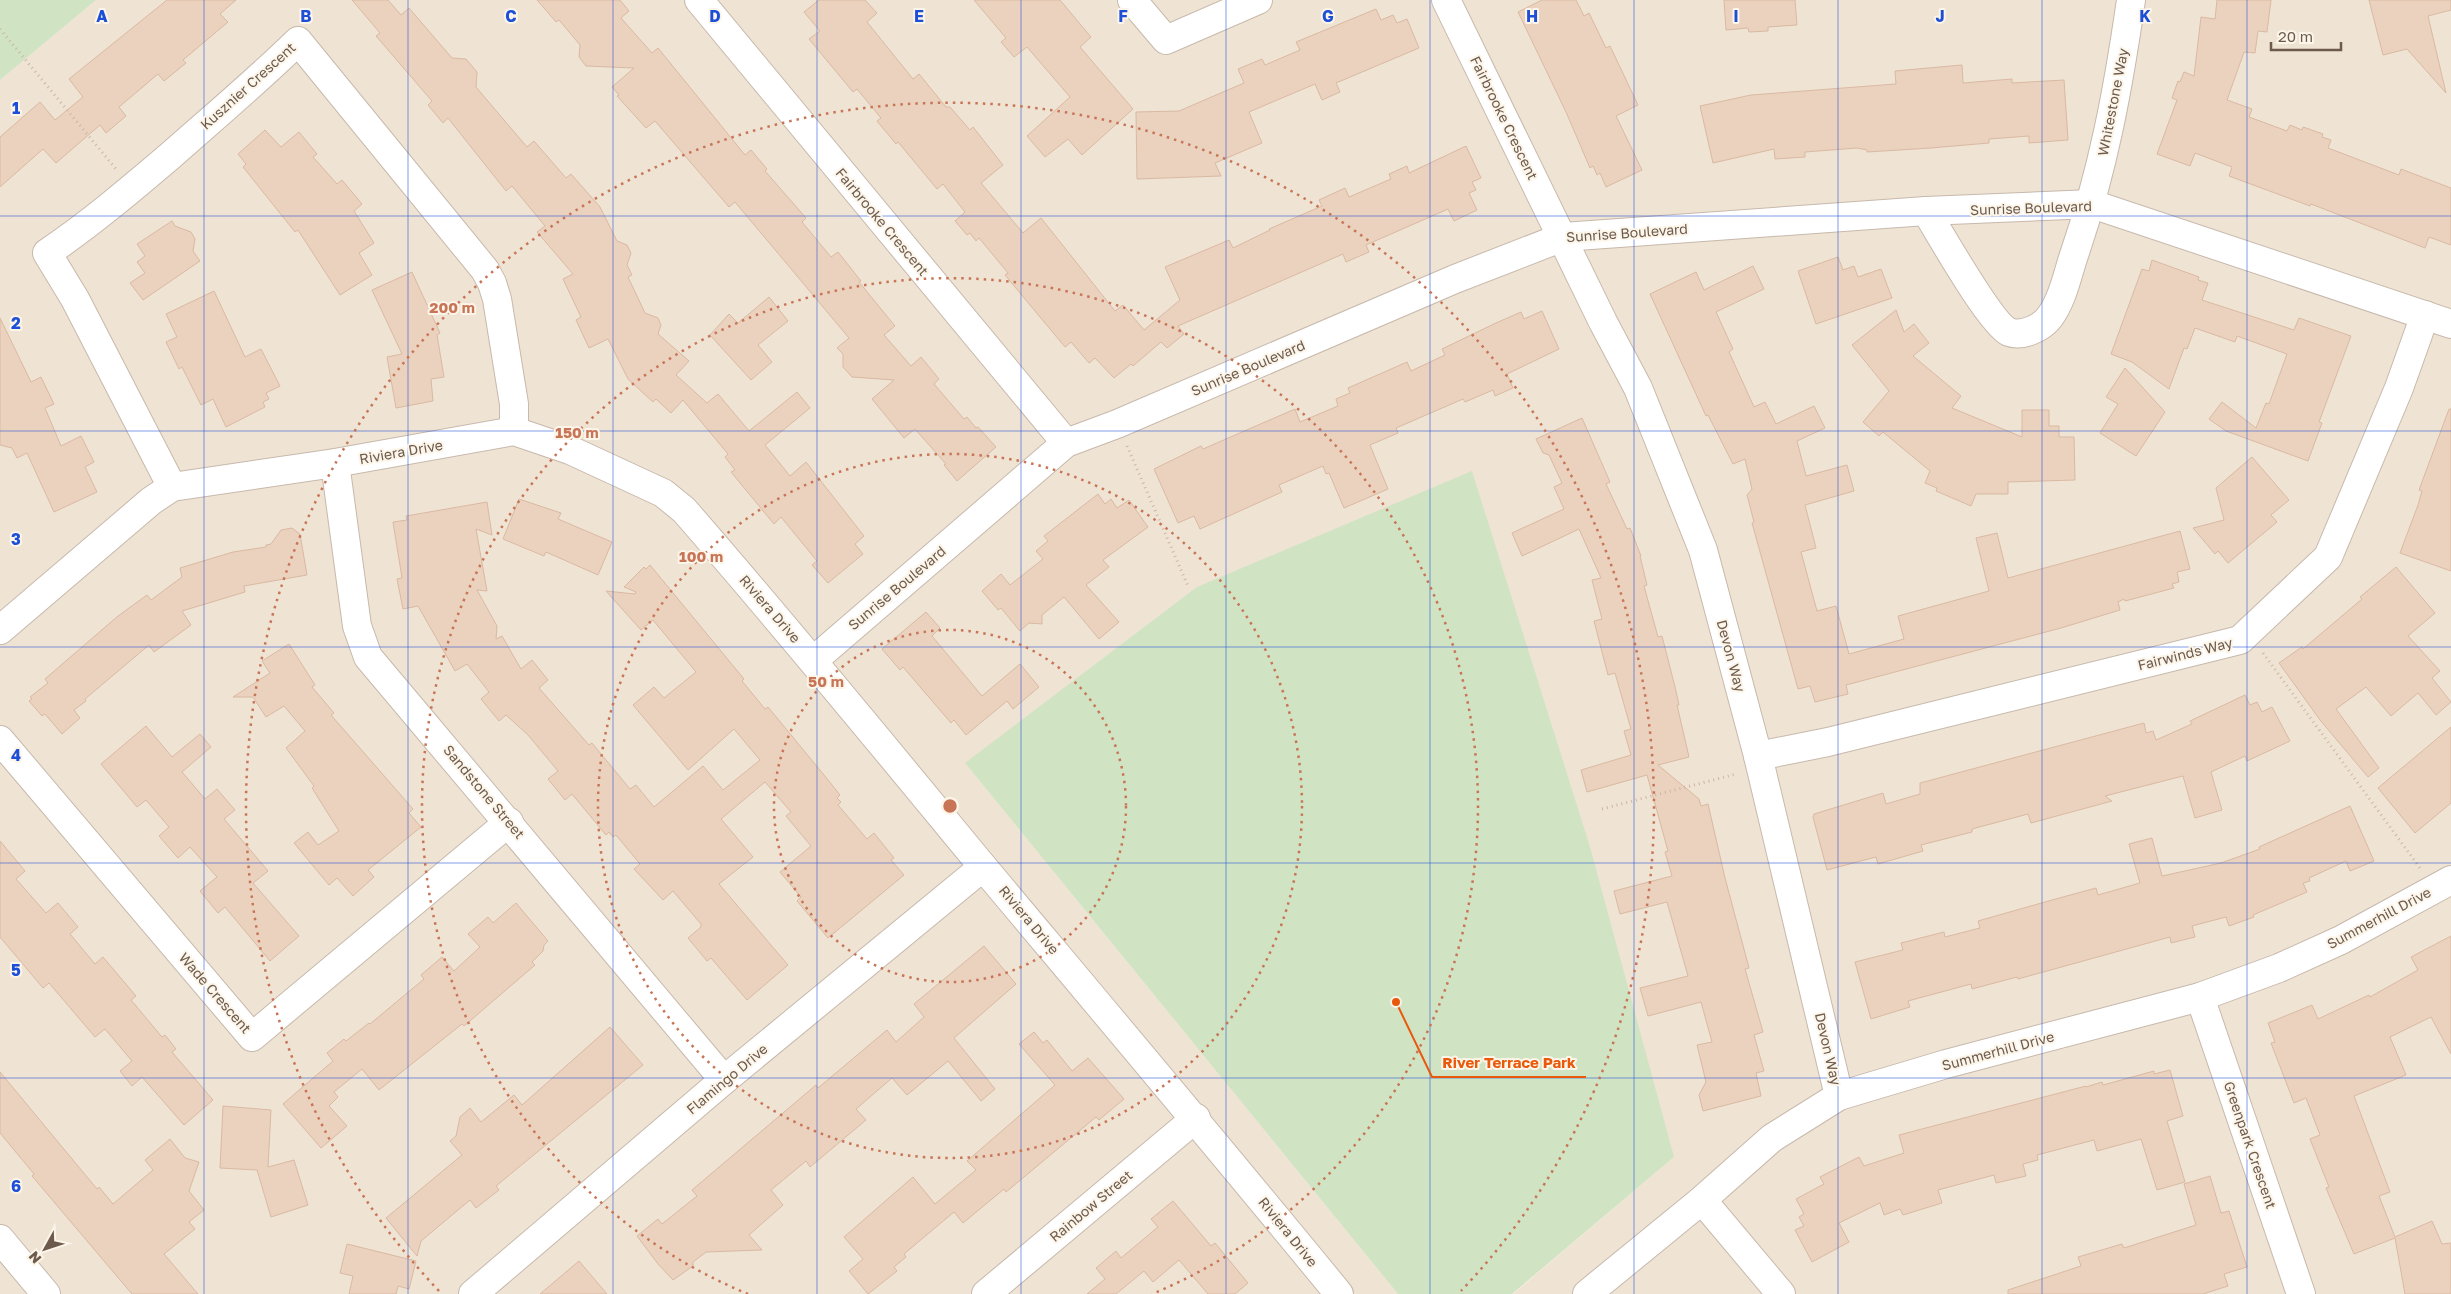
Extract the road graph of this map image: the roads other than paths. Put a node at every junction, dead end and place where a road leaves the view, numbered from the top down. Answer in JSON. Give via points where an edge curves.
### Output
{"nodes":[{"id":1,"x":699,"y":0,"type":"edge"},
{"id":2,"x":1132,"y":0,"type":"edge"},
{"id":3,"x":1258,"y":0,"type":"edge"},
{"id":4,"x":1446,"y":0,"type":"edge"},
{"id":5,"x":2131,"y":0,"type":"edge"},
{"id":6,"x":2092,"y":204,"type":"junction"},
{"id":7,"x":1926,"y":212,"type":"junction"},
{"id":8,"x":1563,"y":237,"type":"junction"},
{"id":9,"x":2425,"y":315,"type":"junction"},
{"id":10,"x":2451,"y":324,"type":"edge"},
{"id":11,"x":514,"y":431,"type":"junction"},
{"id":12,"x":1066,"y":443,"type":"junction"},
{"id":13,"x":335,"y":463,"type":"junction"},
{"id":14,"x":172,"y":487,"type":"junction"},
{"id":15,"x":0,"y":630,"type":"edge"},
{"id":16,"x":814,"y":660,"type":"junction"},
{"id":17,"x":0,"y":740,"type":"edge"},
{"id":18,"x":1760,"y":762,"type":"junction"},
{"id":19,"x":509,"y":822,"type":"junction"},
{"id":20,"x":984,"y":867,"type":"junction"},
{"id":21,"x":2443,"y":885,"type":"edge"},
{"id":22,"x":2200,"y":997,"type":"junction"},
{"id":23,"x":724,"y":1080,"type":"junction"},
{"id":24,"x":1839,"y":1096,"type":"junction"},
{"id":25,"x":1196,"y":1118,"type":"junction"},
{"id":26,"x":1702,"y":1200,"type":"junction"},
{"id":27,"x":0,"y":1238,"type":"edge"},
{"id":28,"x":46,"y":1294,"type":"edge"},
{"id":29,"x":473,"y":1294,"type":"edge"},
{"id":30,"x":986,"y":1294,"type":"edge"},
{"id":31,"x":1339,"y":1294,"type":"edge"},
{"id":32,"x":1587,"y":1294,"type":"edge"},
{"id":33,"x":1780,"y":1294,"type":"edge"},
{"id":34,"x":2300,"y":1294,"type":"edge"}],
"edges":[{"from":1,"to":12,"type":"street","name":"Fairbrooke Crescent"},
{"from":2,"to":3,"type":"street","via":[[1166,40]]},
{"from":4,"to":8,"type":"street","name":"Fairbrooke Crescent"},
{"from":5,"to":6,"type":"street","name":"Whitestone Way","via":[[2117,94]]},
{"from":6,"to":7,"type":"street","name":"Sunrise Boulevard"},
{"from":6,"to":7,"type":"street","name":"Whitestone Way","via":[[2061,295],[2049,318],[2027,333],[2011,333],[1988,312]]},
{"from":6,"to":9,"type":"street","name":"Sunrise Boulevard"},
{"from":7,"to":8,"type":"street","name":"Sunrise Boulevard"},
{"from":8,"to":12,"type":"street","name":"Sunrise Boulevard","via":[[1455,279]]},
{"from":8,"to":18,"type":"street","name":"Devon Way","via":[[1638,388],[1703,550]]},
{"from":9,"to":10,"type":"street","name":"Sunrise Boulevard"},
{"from":9,"to":18,"type":"street","name":"Fairwinds Way","via":[[2399,388],[2328,557],[2240,640],[1828,742]]},
{"from":11,"to":13,"type":"street","name":"Riviera Drive"},
{"from":11,"to":14,"type":"street","name":"Kusznier Crescent","via":[[514,404],[497,299],[485,270],[298,41],[132,188],[82,230],[47,253],[76,299]]},
{"from":11,"to":16,"type":"street","name":"Riviera Drive","via":[[570,450],[674,500]]},
{"from":12,"to":16,"type":"street","name":"Sunrise Boulevard"},
{"from":13,"to":14,"type":"street","name":"Riviera Drive"},
{"from":13,"to":19,"type":"street","name":"Sandstone Street","via":[[358,626],[368,657]]},
{"from":14,"to":15,"type":"street","name":"Riviera Drive","via":[[151,501]]},
{"from":16,"to":20,"type":"street","name":"Riviera Drive"},
{"from":17,"to":19,"type":"street","name":"Wade Crescent","via":[[252,1037]]},
{"from":18,"to":24,"type":"street","name":"Devon Way"},
{"from":19,"to":23,"type":"street","name":"Sandstone Street"},
{"from":20,"to":23,"type":"street","name":"Flamingo Drive"},
{"from":20,"to":25,"type":"street","name":"Riviera Drive"},
{"from":21,"to":22,"type":"street","name":"Summerhill Drive","via":[[2341,940]]},
{"from":22,"to":24,"type":"street","name":"Summerhill Drive","via":[[1946,1064]]},
{"from":22,"to":34,"type":"street","name":"Greenpark Crescent"},
{"from":23,"to":29,"type":"street","name":"Flamingo Drive"},
{"from":24,"to":26,"type":"street","name":"Summerhill Drive","via":[[1772,1138]]},
{"from":25,"to":30,"type":"street","name":"Rainbow Street"},
{"from":25,"to":31,"type":"street","name":"Riviera Drive"},
{"from":26,"to":32,"type":"street","name":"Summerhill Drive"},
{"from":26,"to":33,"type":"street"},
{"from":27,"to":28,"type":"street"}]}
